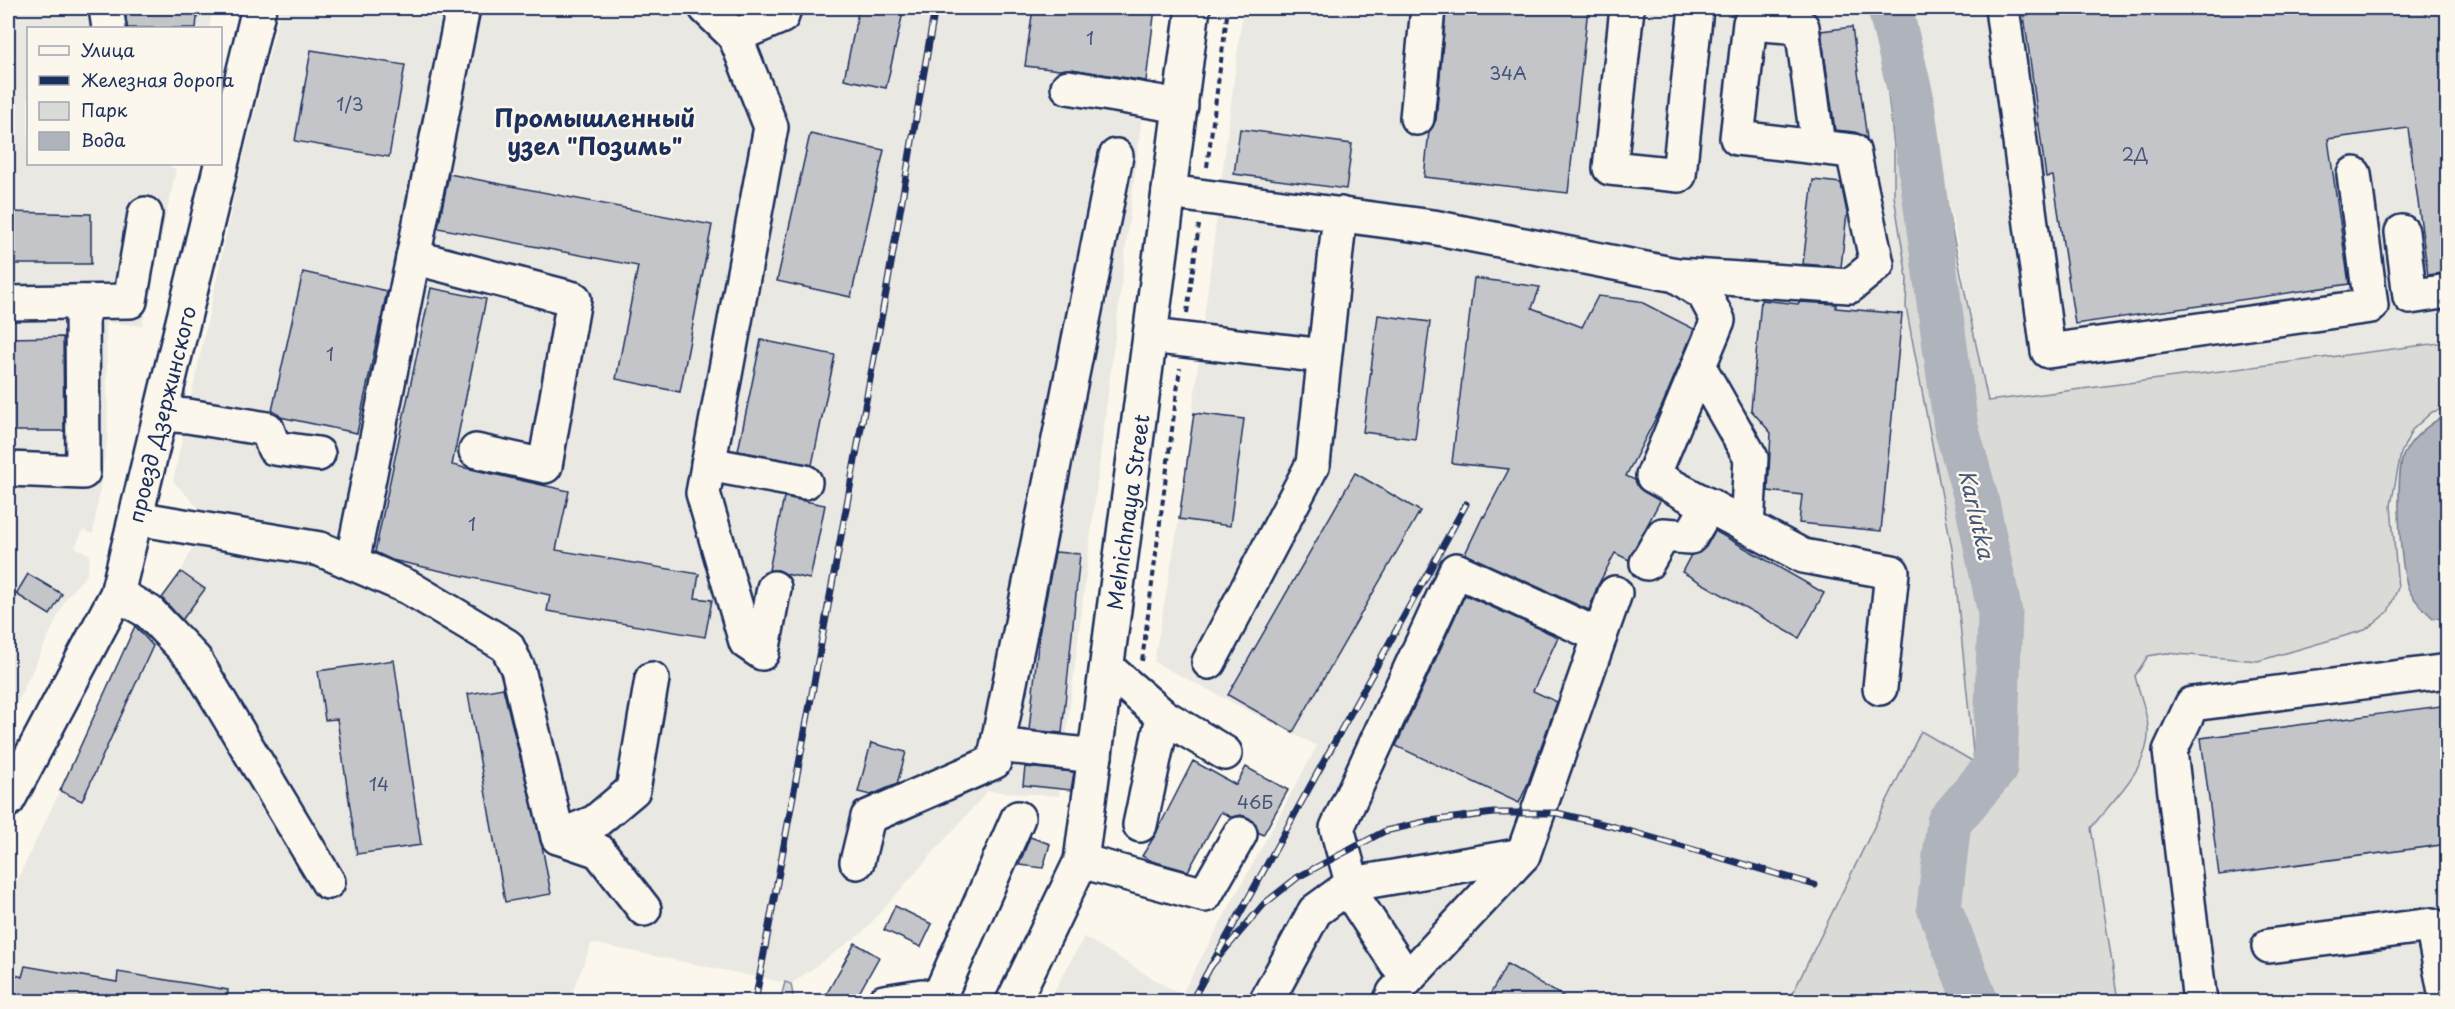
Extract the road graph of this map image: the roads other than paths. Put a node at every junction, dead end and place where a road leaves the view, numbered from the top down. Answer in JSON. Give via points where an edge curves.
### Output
{"nodes":[{"id":1,"x":106,"y":8,"type":"edge"},
{"id":2,"x":259,"y":8,"type":"edge"},
{"id":3,"x":463,"y":8,"type":"edge"},
{"id":4,"x":706,"y":8,"type":"edge"},
{"id":5,"x":784,"y":8,"type":"edge"},
{"id":6,"x":1193,"y":8,"type":"edge"},
{"id":7,"x":1428,"y":8,"type":"edge"},
{"id":8,"x":1627,"y":8,"type":"edge"},
{"id":9,"x":1696,"y":8,"type":"edge"},
{"id":10,"x":2002,"y":8,"type":"edge"},
{"id":11,"x":109,"y":27,"type":"edge"},
{"id":12,"x":735,"y":36,"type":"junction"},
{"id":13,"x":1068,"y":87,"type":"dead end"},
{"id":14,"x":1181,"y":106,"type":"junction"},
{"id":15,"x":1417,"y":118,"type":"dead end"},
{"id":16,"x":1818,"y":147,"type":"dead end"},
{"id":17,"x":222,"y":155,"type":"edge"},
{"id":18,"x":1116,"y":156,"type":"dead end"},
{"id":19,"x":220,"y":165,"type":"edge"},
{"id":20,"x":2354,"y":174,"type":"dead end"},
{"id":21,"x":1169,"y":192,"type":"junction"},
{"id":22,"x":145,"y":214,"type":"dead end"},
{"id":23,"x":1340,"y":214,"type":"junction"},
{"id":24,"x":2402,"y":232,"type":"dead end"},
{"id":25,"x":413,"y":257,"type":"junction"},
{"id":26,"x":1676,"y":275,"type":"junction"},
{"id":27,"x":2448,"y":291,"type":"edge"},
{"id":28,"x":82,"y":302,"type":"junction"},
{"id":29,"x":8,"y":303,"type":"edge"},
{"id":30,"x":1150,"y":336,"type":"junction"},
{"id":31,"x":1324,"y":356,"type":"junction"},
{"id":32,"x":1699,"y":367,"type":"junction"},
{"id":33,"x":161,"y":414,"type":"junction"},
{"id":34,"x":476,"y":451,"type":"dead end"},
{"id":35,"x":318,"y":454,"type":"dead end"},
{"id":36,"x":708,"y":464,"type":"junction"},
{"id":37,"x":8,"y":469,"type":"edge"},
{"id":38,"x":805,"y":482,"type":"dead end"},
{"id":39,"x":1709,"y":506,"type":"junction"},
{"id":40,"x":136,"y":518,"type":"junction"},
{"id":41,"x":1747,"y":526,"type":"junction"},
{"id":42,"x":352,"y":563,"type":"junction"},
{"id":43,"x":1647,"y":563,"type":"dead end"},
{"id":44,"x":774,"y":588,"type":"dead end"},
{"id":45,"x":1615,"y":593,"type":"dead end"},
{"id":46,"x":117,"y":594,"type":"junction"},
{"id":47,"x":1600,"y":636,"type":"junction"},
{"id":48,"x":1209,"y":662,"type":"dead end"},
{"id":49,"x":1107,"y":668,"type":"junction"},
{"id":50,"x":2448,"y":671,"type":"edge"},
{"id":51,"x":652,"y":679,"type":"dead end"},
{"id":52,"x":1880,"y":688,"type":"dead end"},
{"id":53,"x":1163,"y":716,"type":"junction"},
{"id":54,"x":998,"y":745,"type":"junction"},
{"id":55,"x":1225,"y":753,"type":"dead end"},
{"id":56,"x":1095,"y":756,"type":"junction"},
{"id":57,"x":8,"y":800,"type":"edge"},
{"id":58,"x":1018,"y":818,"type":"dead end"},
{"id":59,"x":1140,"y":825,"type":"dead end"},
{"id":60,"x":1240,"y":834,"type":"dead end"},
{"id":61,"x":558,"y":837,"type":"junction"},
{"id":62,"x":1523,"y":855,"type":"junction"},
{"id":63,"x":1081,"y":861,"type":"junction"},
{"id":64,"x":857,"y":862,"type":"dead end"},
{"id":65,"x":328,"y":882,"type":"dead end"},
{"id":66,"x":1352,"y":884,"type":"junction"},
{"id":67,"x":644,"y":909,"type":"dead end"},
{"id":68,"x":2269,"y":946,"type":"dead end"},
{"id":69,"x":1398,"y":990,"type":"edge"},
{"id":70,"x":884,"y":1002,"type":"edge"},
{"id":71,"x":937,"y":1002,"type":"edge"},
{"id":72,"x":1013,"y":1002,"type":"edge"},
{"id":73,"x":1266,"y":1002,"type":"edge"},
{"id":74,"x":2200,"y":1002,"type":"edge"},
{"id":75,"x":2447,"y":1002,"type":"edge"}],
"edges":[{"from":1,"to":11,"type":"street"},
{"from":2,"to":17,"type":"street","name":"проезд Дзержинского"},
{"from":3,"to":25,"type":"street"},
{"from":4,"to":12,"type":"street"},
{"from":5,"to":12,"type":"street","via":[[782,16]]},
{"from":6,"to":14,"type":"street","name":"Melnichnaya Street"},
{"from":7,"to":15,"type":"street"},
{"from":8,"to":9,"type":"street","via":[[1610,168],[1678,175]]},
{"from":10,"to":20,"type":"street","via":[[2048,351],[2371,306]]},
{"from":12,"to":36,"type":"street","via":[[771,127]]},
{"from":13,"to":14,"type":"street"},
{"from":14,"to":21,"type":"street","name":"Melnichnaya Street"},
{"from":16,"to":26,"type":"street","via":[[1853,151],[1877,264],[1850,286]]},
{"from":18,"to":54,"type":"street"},
{"from":19,"to":33,"type":"street","name":"проезд Дзержинского"},
{"from":21,"to":23,"type":"street"},
{"from":21,"to":30,"type":"street","name":"Melnichnaya Street"},
{"from":22,"to":28,"type":"street","via":[[130,301]]},
{"from":23,"to":26,"type":"street","via":[[1433,227]]},
{"from":23,"to":31,"type":"street"},
{"from":24,"to":27,"type":"street","via":[[2410,297]]},
{"from":25,"to":34,"type":"street","via":[[574,298],[545,466]]},
{"from":25,"to":42,"type":"street"},
{"from":26,"to":32,"type":"street","via":[[1704,294],[1718,320]]},
{"from":28,"to":29,"type":"street"},
{"from":28,"to":37,"type":"street","via":[[83,472]]},
{"from":30,"to":31,"type":"street"},
{"from":30,"to":49,"type":"street","name":"Melnichnaya Street"},
{"from":31,"to":48,"type":"street","via":[[1313,464]]},
{"from":32,"to":39,"type":"street","via":[[1653,476]]},
{"from":32,"to":41,"type":"street","via":[[1751,458]]},
{"from":33,"to":35,"type":"street","via":[[267,429],[274,448]]},
{"from":33,"to":40,"type":"street","name":"проезд Дзержинского"},
{"from":36,"to":38,"type":"street"},
{"from":36,"to":44,"type":"street","via":[[703,493],[746,642],[762,654]]},
{"from":39,"to":41,"type":"street"},
{"from":39,"to":43,"type":"street","via":[[1690,537],[1663,535]]},
{"from":40,"to":42,"type":"street","via":[[320,549]]},
{"from":40,"to":46,"type":"street","name":"проезд Дзержинского"},
{"from":41,"to":52,"type":"street","via":[[1803,556],[1892,572]]},
{"from":42,"to":61,"type":"street","via":[[408,587],[507,646],[518,669]]},
{"from":45,"to":47,"type":"street"},
{"from":46,"to":57,"type":"street","name":"проезд Дзержинского"},
{"from":46,"to":65,"type":"street","via":[[149,612],[195,660]]},
{"from":47,"to":62,"type":"street"},
{"from":47,"to":66,"type":"street","via":[[1456,570],[1336,828]]},
{"from":49,"to":53,"type":"street"},
{"from":49,"to":56,"type":"street","name":"Melnichnaya Street"},
{"from":50,"to":74,"type":"street","via":[[2192,704],[2170,751]]},
{"from":51,"to":61,"type":"street","via":[[633,790],[595,822]]},
{"from":53,"to":55,"type":"street"},
{"from":53,"to":59,"type":"street"},
{"from":54,"to":56,"type":"street"},
{"from":54,"to":64,"type":"street","via":[[994,762],[868,817]]},
{"from":56,"to":63,"type":"street","name":"Melnichnaya Street"},
{"from":58,"to":71,"type":"street"},
{"from":60,"to":63,"type":"street","via":[[1205,895]]},
{"from":61,"to":67,"type":"street","via":[[599,851]]},
{"from":62,"to":66,"type":"street"},
{"from":62,"to":69,"type":"street"},
{"from":63,"to":72,"type":"street","name":"Melnichnaya Street"},
{"from":66,"to":69,"type":"street"},
{"from":66,"to":73,"type":"street","via":[[1315,911]]},
{"from":68,"to":75,"type":"street","via":[[2432,925]]},
{"from":70,"to":71,"type":"street","via":[[922,996]]}]}
